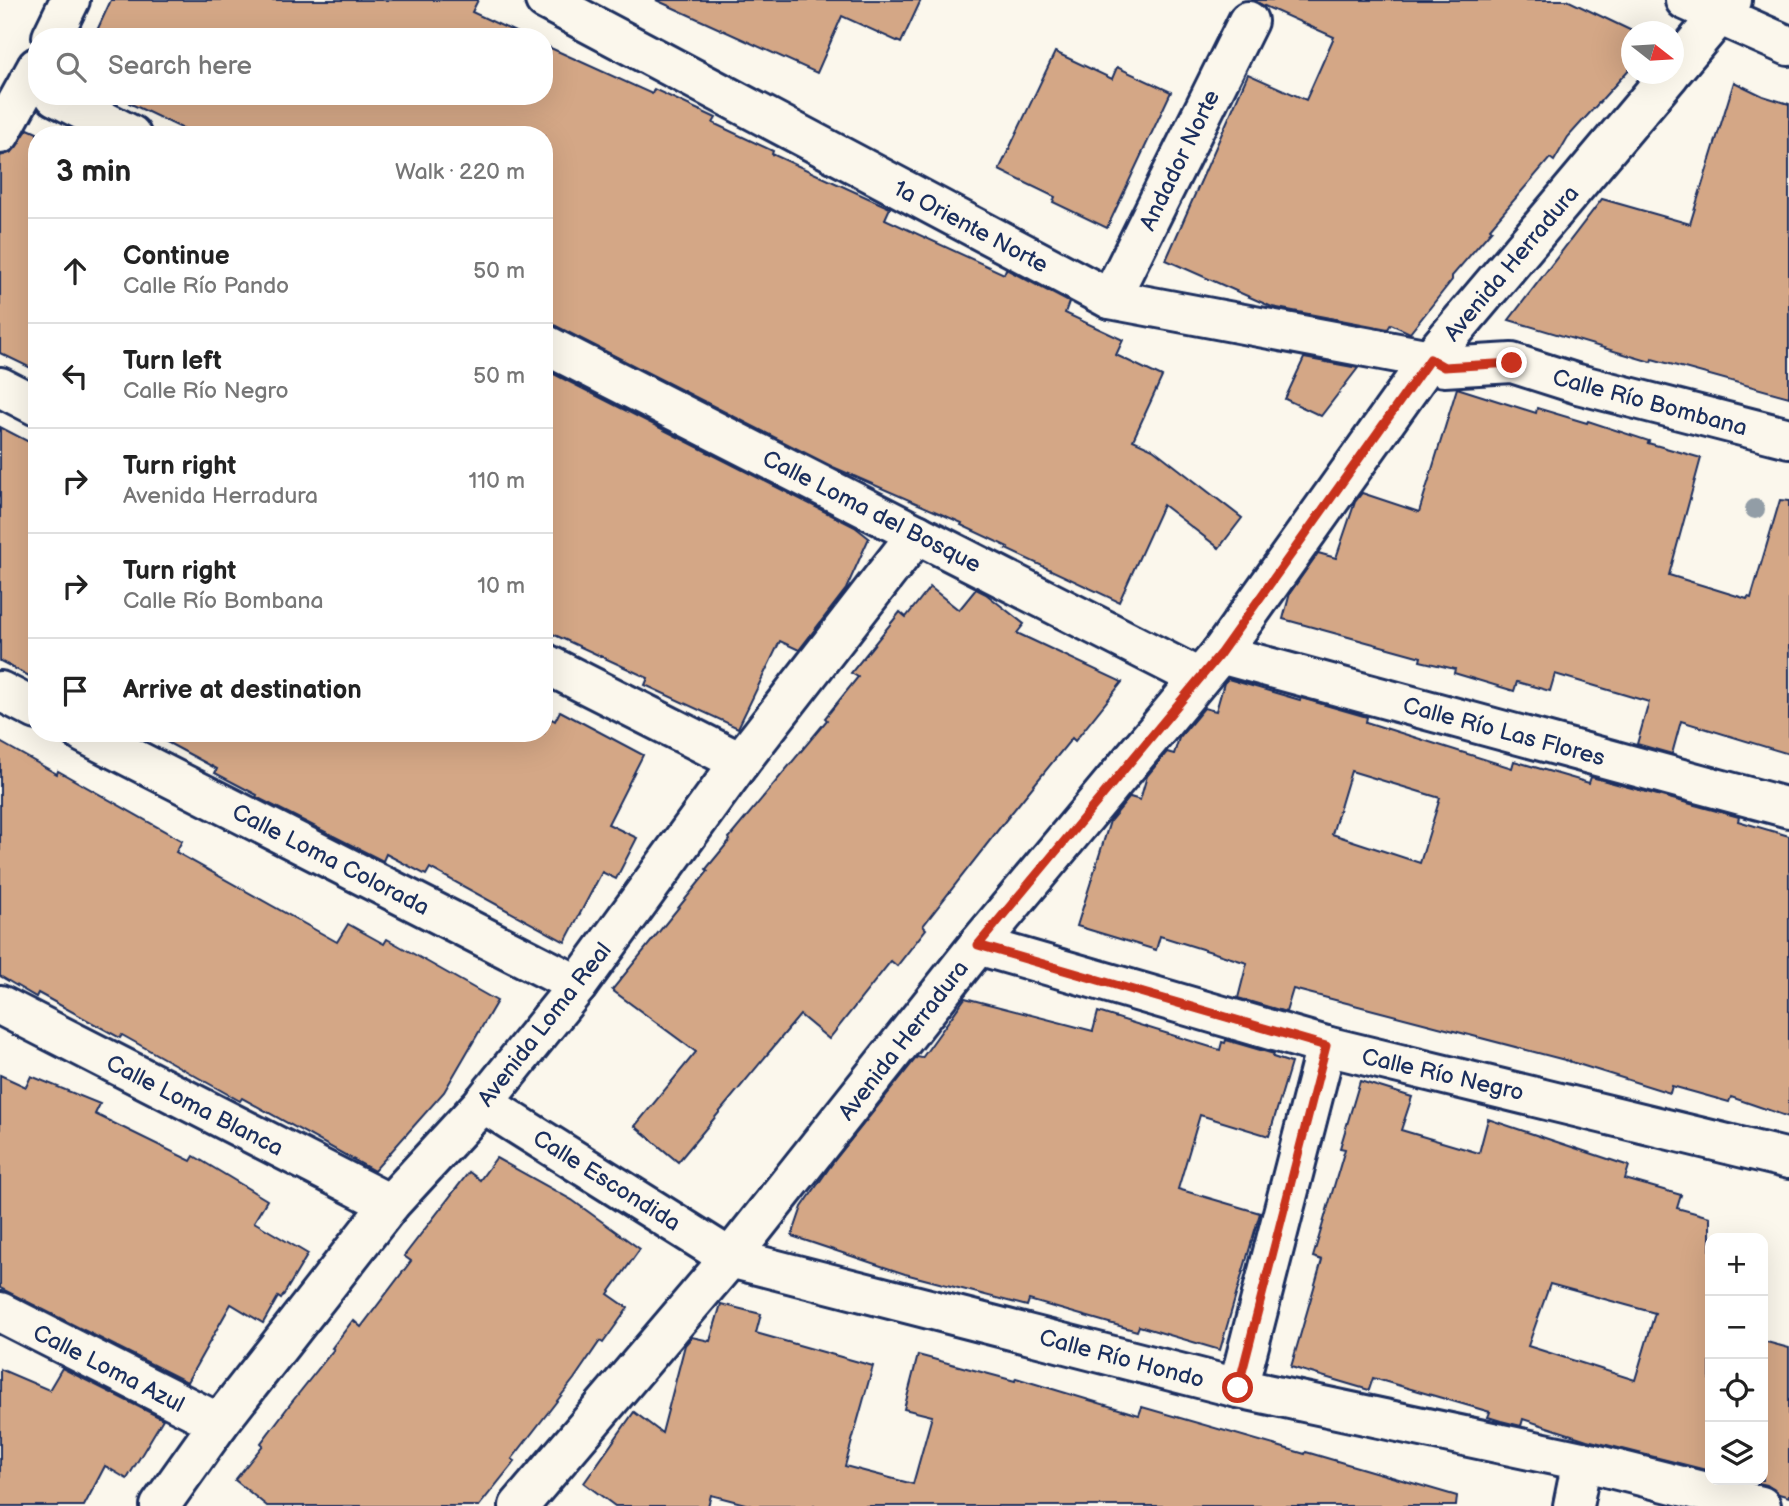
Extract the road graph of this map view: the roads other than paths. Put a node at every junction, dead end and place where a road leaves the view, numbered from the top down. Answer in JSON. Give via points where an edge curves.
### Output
{"nodes":[{"id":1,"x":70,"y":0,"type":"edge"},
{"id":2,"x":545,"y":0,"type":"edge"},
{"id":3,"x":1712,"y":5,"type":"edge"},
{"id":4,"x":1248,"y":21,"type":"dead end"},
{"id":5,"x":56,"y":28,"type":"edge"},
{"id":6,"x":1789,"y":46,"type":"edge"},
{"id":7,"x":1684,"y":52,"type":"edge"},
{"id":8,"x":1662,"y":84,"type":"edge"},
{"id":9,"x":28,"y":97,"type":"edge"},
{"id":10,"x":78,"y":105,"type":"edge"},
{"id":11,"x":115,"y":126,"type":"edge"},
{"id":12,"x":0,"y":134,"type":"edge"},
{"id":13,"x":1110,"y":299,"type":"junction"},
{"id":14,"x":553,"y":349,"type":"edge"},
{"id":15,"x":1430,"y":359,"type":"junction"},
{"id":16,"x":0,"y":387,"type":"edge"},
{"id":17,"x":28,"y":401,"type":"edge"},
{"id":18,"x":1789,"y":438,"type":"edge"},
{"id":19,"x":917,"y":534,"type":"junction"},
{"id":20,"x":1209,"y":666,"type":"junction"},
{"id":21,"x":553,"y":668,"type":"edge"},
{"id":22,"x":0,"y":691,"type":"edge"},
{"id":23,"x":28,"y":705,"type":"edge"},
{"id":24,"x":101,"y":742,"type":"edge"},
{"id":25,"x":740,"y":762,"type":"junction"},
{"id":26,"x":1789,"y":808,"type":"edge"},
{"id":27,"x":978,"y":945,"type":"junction"},
{"id":28,"x":578,"y":985,"type":"junction"},
{"id":29,"x":0,"y":1005,"type":"edge"},
{"id":30,"x":1326,"y":1046,"type":"junction"},
{"id":31,"x":483,"y":1103,"type":"junction"},
{"id":32,"x":1789,"y":1159,"type":"edge"},
{"id":33,"x":390,"y":1204,"type":"junction"},
{"id":34,"x":730,"y":1258,"type":"junction"},
{"id":35,"x":0,"y":1312,"type":"edge"},
{"id":36,"x":1238,"y":1388,"type":"junction"},
{"id":37,"x":219,"y":1423,"type":"junction"},
{"id":38,"x":1582,"y":1461,"type":"junction"},
{"id":39,"x":160,"y":1506,"type":"edge"},
{"id":40,"x":519,"y":1506,"type":"edge"},
{"id":41,"x":1573,"y":1506,"type":"edge"},
{"id":42,"x":1761,"y":1506,"type":"edge"}],
"edges":[{"from":1,"to":5,"type":"street"},
{"from":2,"to":13,"type":"street","name":"1a Oriente Norte"},
{"from":3,"to":6,"type":"street"},
{"from":3,"to":7,"type":"street"},
{"from":4,"to":13,"type":"street","name":"Andador Norte"},
{"from":8,"to":15,"type":"street","name":"Avenida Herradura"},
{"from":9,"to":12,"type":"street"},
{"from":10,"to":11,"type":"street"},
{"from":13,"to":15,"type":"street","name":"1a Oriente Norte"},
{"from":14,"to":19,"type":"street","name":"Calle Loma del Bosque"},
{"from":15,"to":18,"type":"street","name":"Calle Río Bombana","via":[[1444,367],[1512,363]]},
{"from":15,"to":20,"type":"street","name":"Avenida Herradura"},
{"from":16,"to":17,"type":"street"},
{"from":19,"to":20,"type":"street","name":"Calle Loma del Bosque"},
{"from":19,"to":25,"type":"street","name":"Avenida Loma Real"},
{"from":20,"to":26,"type":"street","name":"Calle Río Las Flores"},
{"from":20,"to":27,"type":"street","name":"Avenida Herradura"},
{"from":21,"to":25,"type":"street"},
{"from":22,"to":23,"type":"street"},
{"from":24,"to":28,"type":"street","name":"Calle Loma Colorada"},
{"from":25,"to":28,"type":"street","name":"Avenida Loma Real"},
{"from":27,"to":30,"type":"street","name":"Calle Río Negro"},
{"from":27,"to":34,"type":"street","name":"Avenida Herradura"},
{"from":28,"to":31,"type":"street","name":"Avenida Loma Real"},
{"from":29,"to":33,"type":"street","name":"Calle Loma Blanca"},
{"from":30,"to":32,"type":"street","name":"Calle Río Negro"},
{"from":30,"to":36,"type":"street"},
{"from":31,"to":33,"type":"street","name":"Avenida Loma Real"},
{"from":31,"to":34,"type":"street","name":"Calle Escondida"},
{"from":33,"to":37,"type":"street","name":"Avenida Loma Real"},
{"from":34,"to":36,"type":"street","name":"Calle Río Hondo"},
{"from":34,"to":40,"type":"street","name":"Avenida Herradura"},
{"from":35,"to":37,"type":"street","name":"Calle Loma Azul"},
{"from":36,"to":38,"type":"street","name":"Calle Río Hondo"},
{"from":37,"to":39,"type":"street","name":"Avenida Loma Real"},
{"from":38,"to":41,"type":"street"},
{"from":38,"to":42,"type":"street","name":"Calle Río Hondo"}]}
